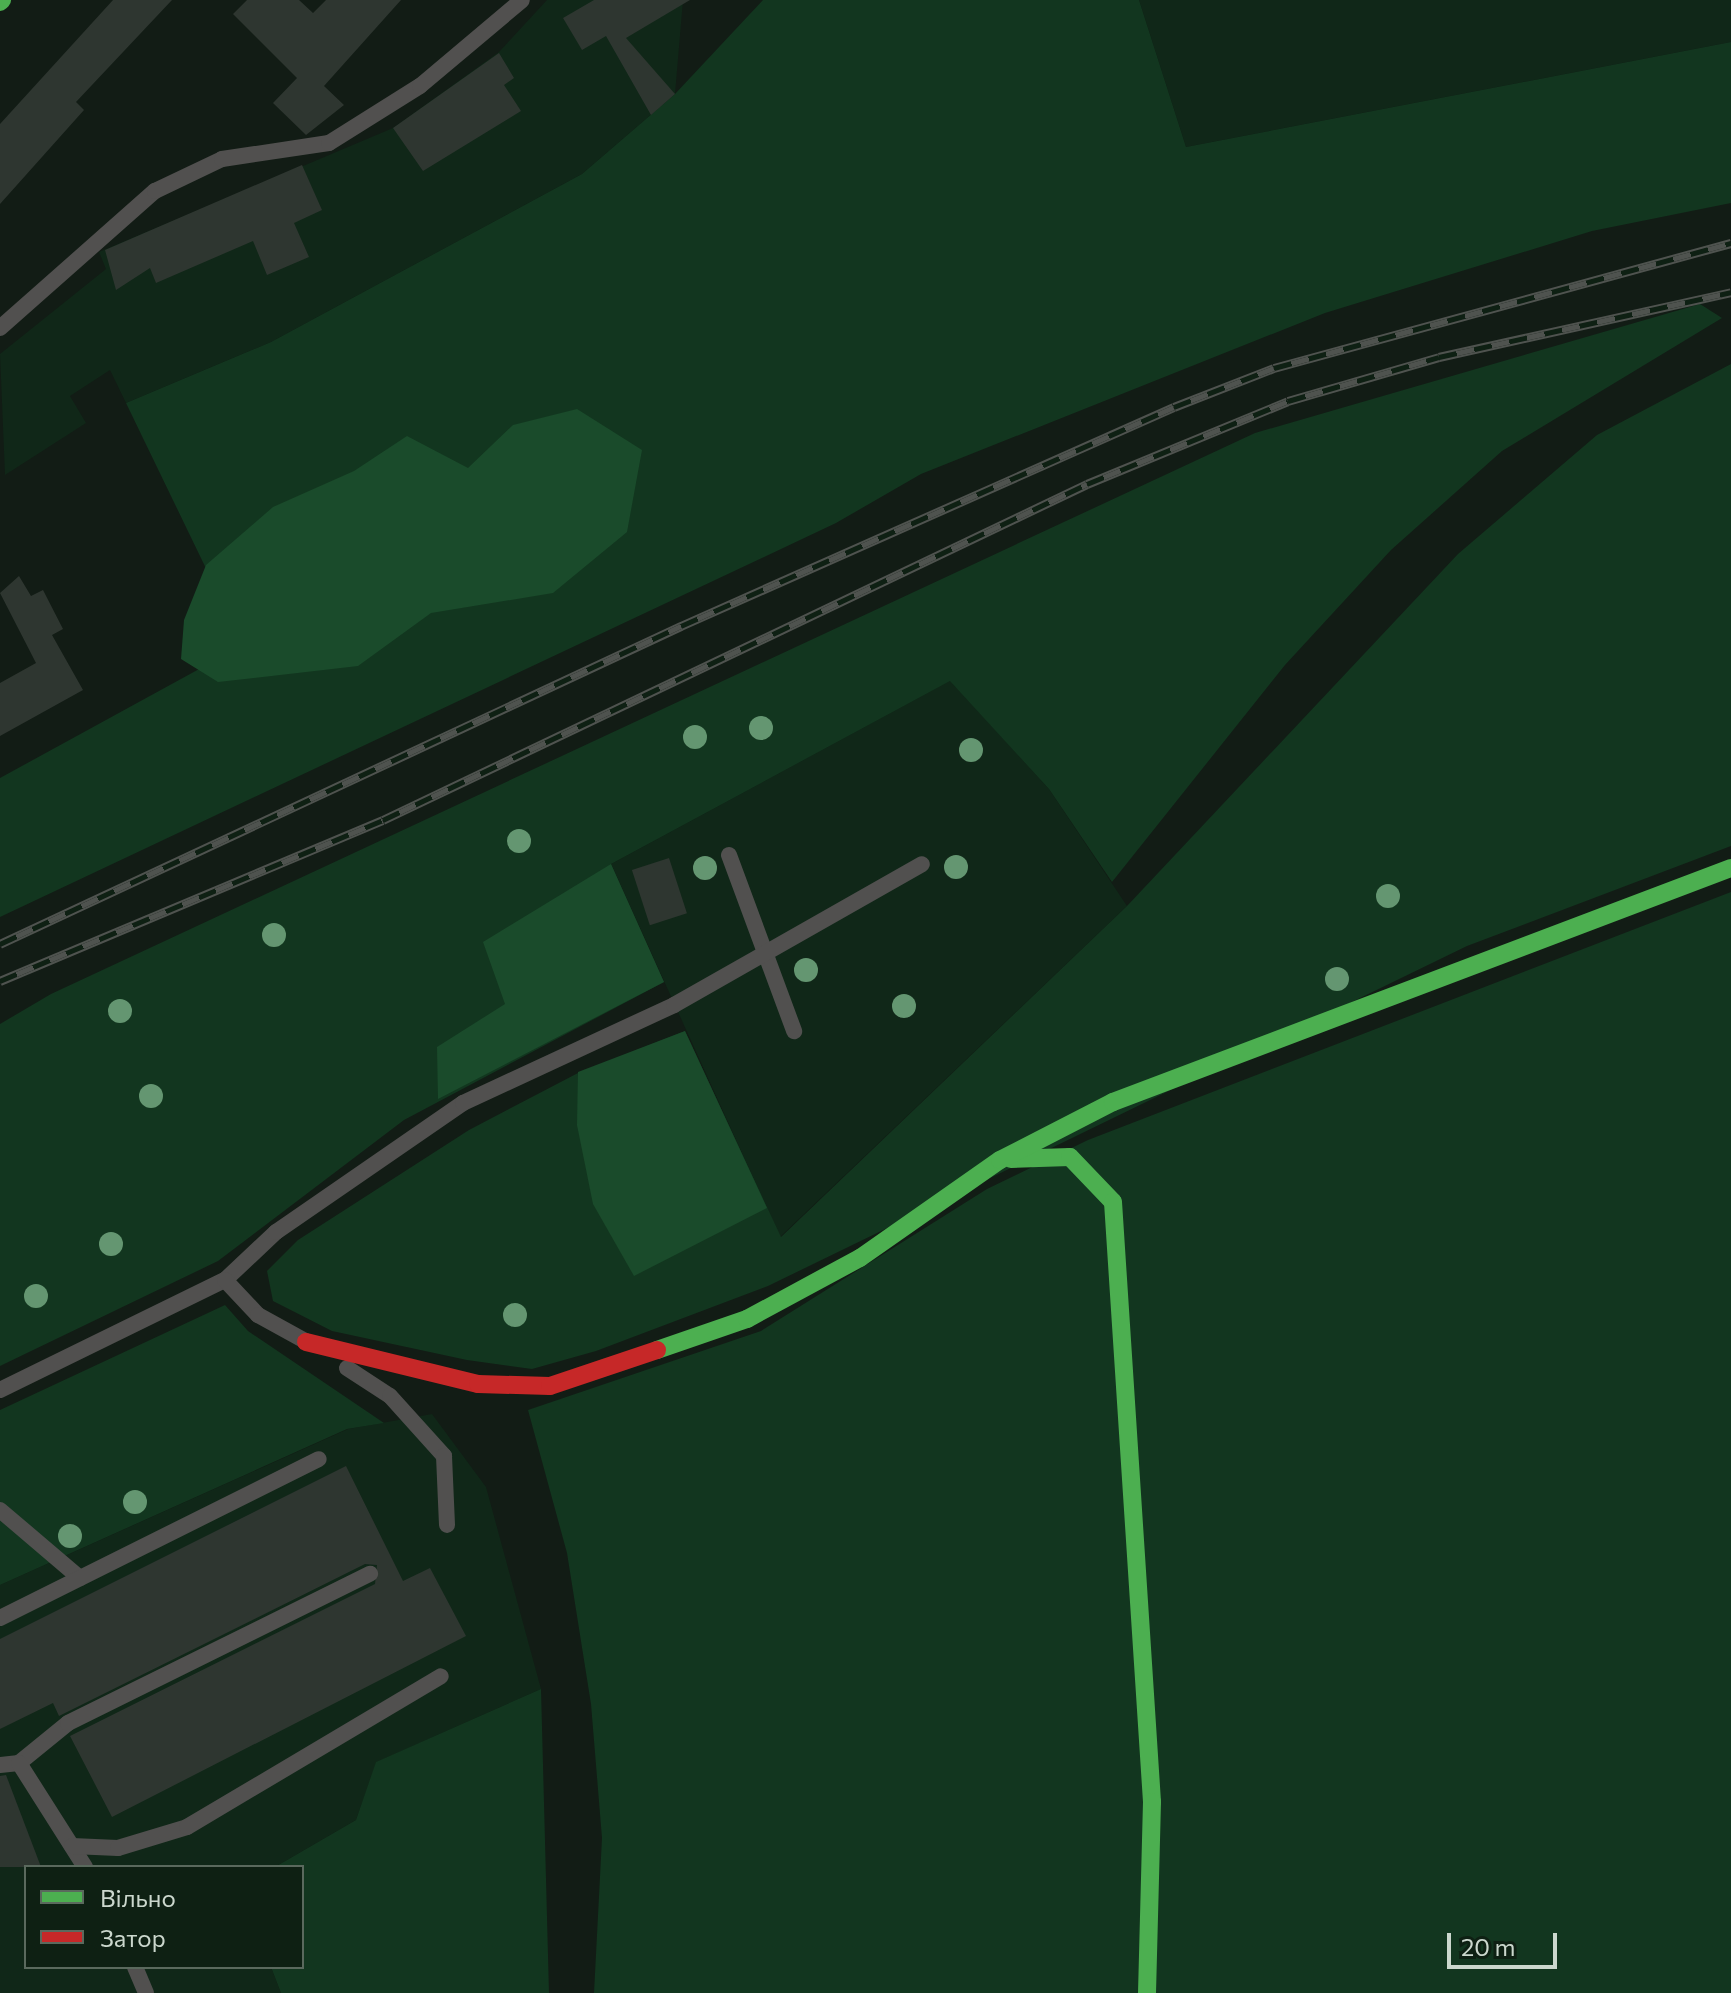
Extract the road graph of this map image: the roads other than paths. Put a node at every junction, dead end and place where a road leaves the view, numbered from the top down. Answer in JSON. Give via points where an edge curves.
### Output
{"nodes":[{"id":1,"x":522,"y":0,"type":"edge"},
{"id":2,"x":0,"y":328,"type":"edge"},
{"id":3,"x":729,"y":855,"type":"dead end"},
{"id":4,"x":922,"y":864,"type":"dead end"},
{"id":5,"x":1731,"y":868,"type":"edge"},
{"id":6,"x":762,"y":953,"type":"junction"},
{"id":7,"x":794,"y":1031,"type":"dead end"},
{"id":8,"x":1000,"y":1160,"type":"junction"},
{"id":9,"x":225,"y":1280,"type":"junction"},
{"id":10,"x":306,"y":1342,"type":"junction"},
{"id":11,"x":0,"y":1390,"type":"edge"},
{"id":12,"x":319,"y":1459,"type":"dead end"},
{"id":13,"x":0,"y":1510,"type":"edge"},
{"id":14,"x":447,"y":1525,"type":"dead end"},
{"id":15,"x":370,"y":1574,"type":"dead end"},
{"id":16,"x":80,"y":1578,"type":"junction"},
{"id":17,"x":0,"y":1618,"type":"edge"},
{"id":18,"x":441,"y":1676,"type":"dead end"},
{"id":19,"x":19,"y":1763,"type":"junction"},
{"id":20,"x":0,"y":1765,"type":"edge"},
{"id":21,"x":72,"y":1846,"type":"junction"},
{"id":22,"x":84,"y":1865,"type":"edge"},
{"id":23,"x":136,"y":1969,"type":"edge"},
{"id":24,"x":146,"y":1993,"type":"edge"},
{"id":25,"x":1147,"y":1993,"type":"edge"}],
"edges":[{"from":1,"to":2,"type":"lane","via":[[420,86],[329,143],[222,159],[155,191]]},
{"from":3,"to":6,"type":"lane"},
{"from":4,"to":6,"type":"lane"},
{"from":5,"to":8,"type":"street","via":[[1113,1102]]},
{"from":6,"to":7,"type":"lane"},
{"from":6,"to":9,"type":"lane","via":[[674,1005],[463,1103],[276,1232]]},
{"from":8,"to":10,"type":"street","via":[[860,1258],[747,1319],[550,1386],[478,1384]]},
{"from":8,"to":25,"type":"street","via":[[1070,1157],[1113,1202],[1148,1709]]},
{"from":9,"to":10,"type":"lane","via":[[258,1315]]},
{"from":9,"to":11,"type":"lane"},
{"from":10,"to":14,"type":"lane","via":[[390,1396],[444,1456]]},
{"from":12,"to":16,"type":"lane"},
{"from":13,"to":16,"type":"lane"},
{"from":15,"to":19,"type":"lane","via":[[68,1723]]},
{"from":16,"to":17,"type":"lane"},
{"from":18,"to":21,"type":"lane","via":[[187,1827],[118,1848]]},
{"from":19,"to":20,"type":"lane"},
{"from":19,"to":21,"type":"lane"},
{"from":21,"to":22,"type":"lane"},
{"from":23,"to":24,"type":"lane"}]}
